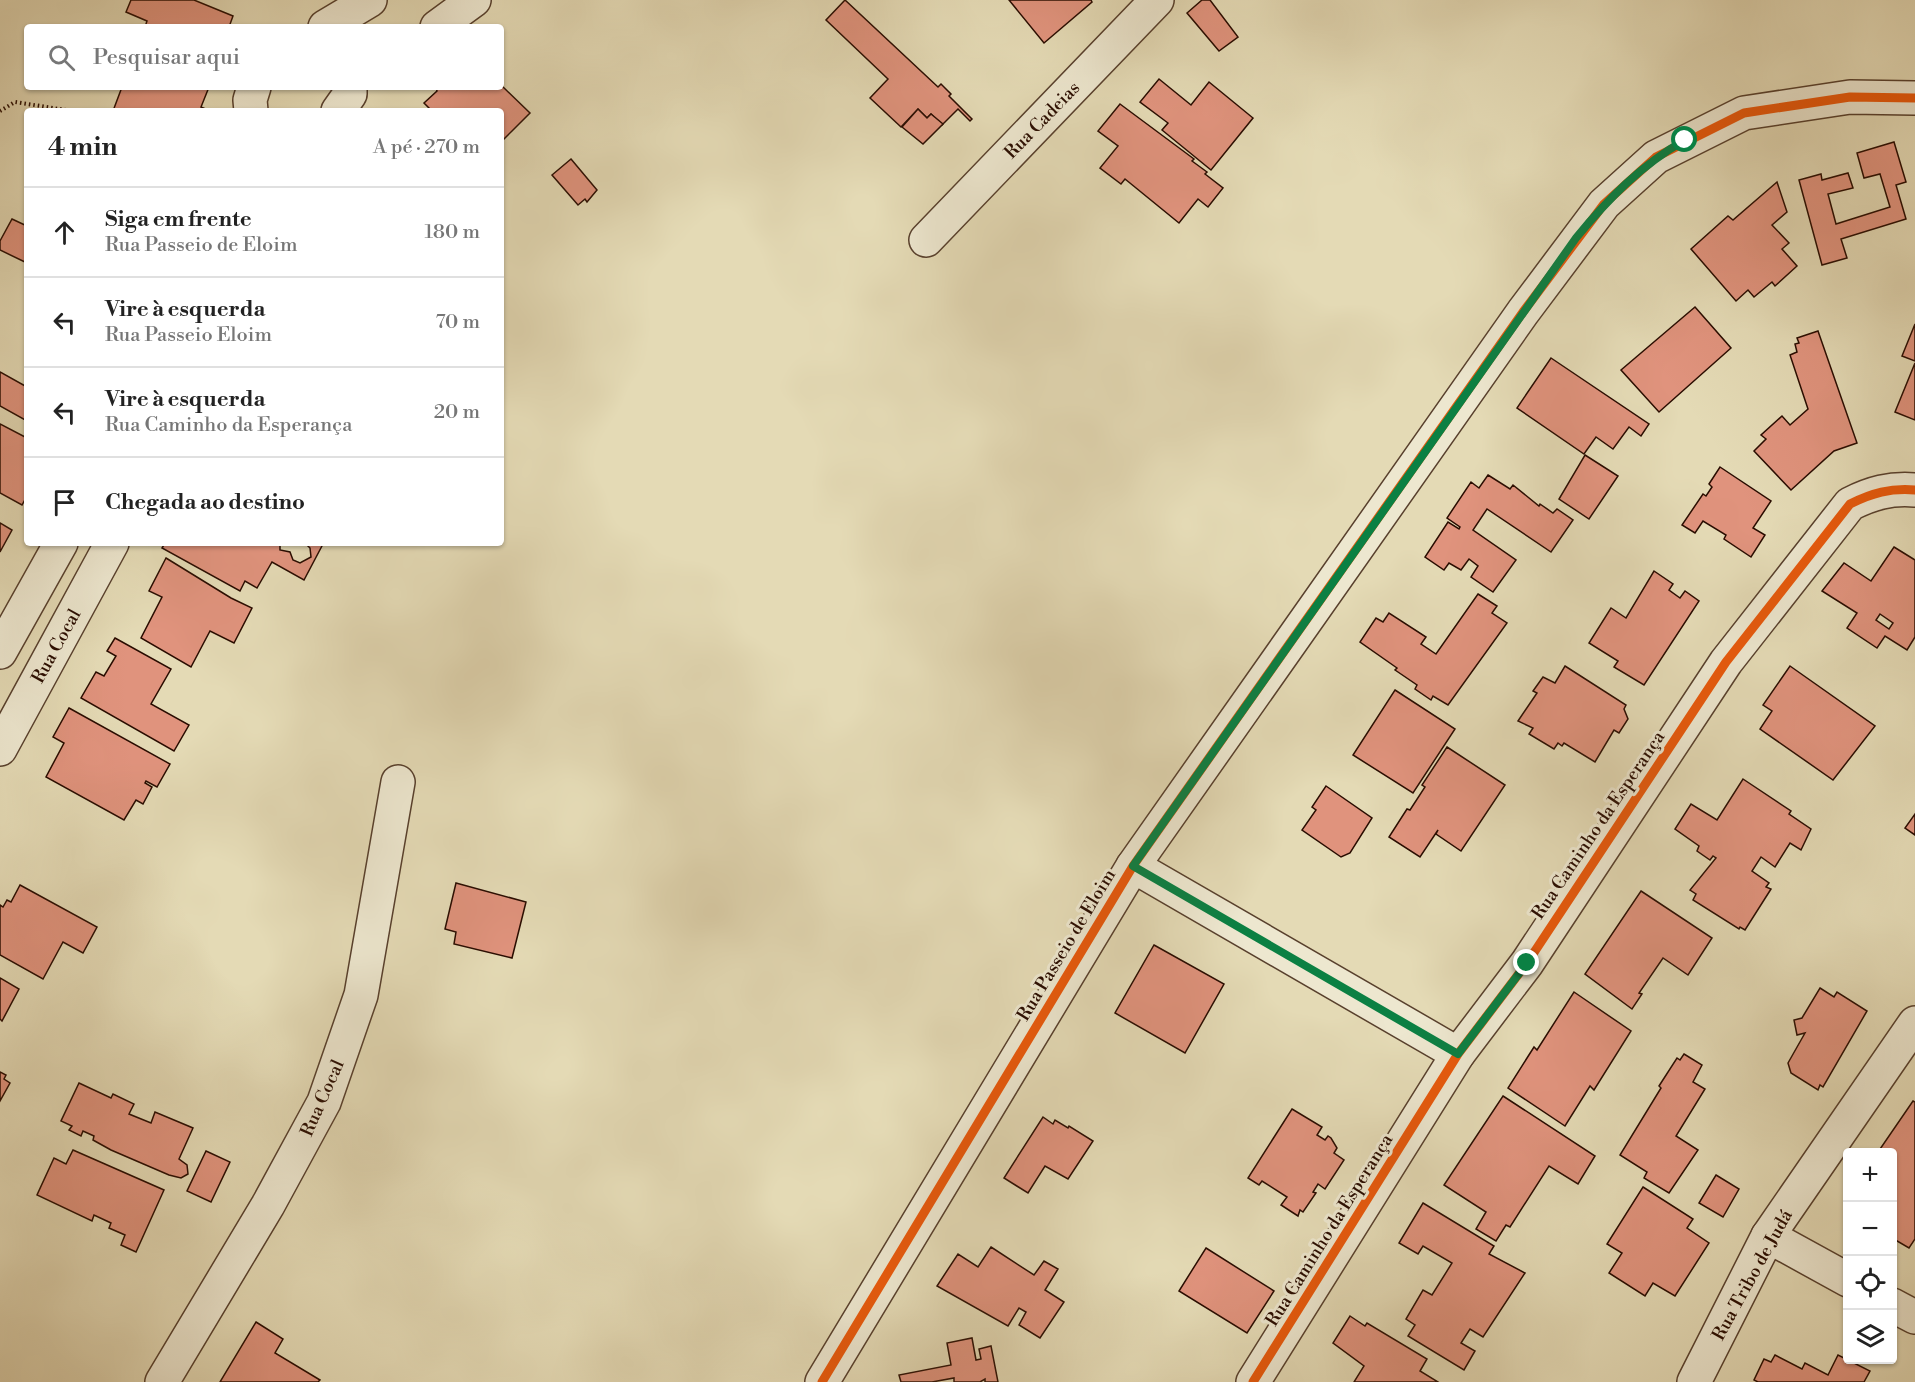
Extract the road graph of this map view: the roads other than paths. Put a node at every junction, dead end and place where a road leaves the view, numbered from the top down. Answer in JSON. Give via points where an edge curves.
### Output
{"nodes":[{"id":1,"x":370,"y":0,"type":"edge"},
{"id":2,"x":474,"y":0,"type":"edge"},
{"id":3,"x":1157,"y":0,"type":"edge"},
{"id":4,"x":330,"y":24,"type":"edge"},
{"id":5,"x":441,"y":24,"type":"edge"},
{"id":6,"x":1915,"y":98,"type":"edge"},
{"id":7,"x":926,"y":240,"type":"dead end"},
{"id":8,"x":1915,"y":490,"type":"edge"},
{"id":9,"x":59,"y":546,"type":"edge"},
{"id":10,"x":110,"y":546,"type":"edge"},
{"id":11,"x":0,"y":652,"type":"edge"},
{"id":12,"x":0,"y":749,"type":"edge"},
{"id":13,"x":398,"y":782,"type":"dead end"},
{"id":14,"x":1133,"y":866,"type":"junction"},
{"id":15,"x":1915,"y":1023,"type":"edge"},
{"id":16,"x":1458,"y":1054,"type":"junction"},
{"id":17,"x":1768,"y":1236,"type":"junction"},
{"id":18,"x":1843,"y":1277,"type":"edge"},
{"id":19,"x":1897,"y":1307,"type":"edge"},
{"id":20,"x":1915,"y":1317,"type":"edge"},
{"id":21,"x":162,"y":1382,"type":"edge"},
{"id":22,"x":822,"y":1382,"type":"edge"},
{"id":23,"x":1253,"y":1382,"type":"edge"},
{"id":24,"x":1694,"y":1382,"type":"edge"}],
"edges":[{"from":1,"to":4,"type":"street"},
{"from":2,"to":5,"type":"street"},
{"from":3,"to":7,"type":"street","name":"Rua Cadeias"},
{"from":6,"to":14,"type":"street","name":"Rua Passeio de Eloim","via":[[1850,97],[1744,113],[1656,157],[1604,204],[1516,322]]},
{"from":8,"to":16,"type":"street","name":"Rua Caminho da Esperança","via":[[1892,488],[1850,504],[1726,662],[1527,963]]},
{"from":9,"to":11,"type":"street"},
{"from":10,"to":12,"type":"street","name":"Rua Cocal"},
{"from":13,"to":21,"type":"street","name":"Rua Cocal","via":[[361,995],[324,1102],[268,1205]]},
{"from":14,"to":16,"type":"street"},
{"from":14,"to":22,"type":"street","name":"Rua Passeio de Eloim"},
{"from":15,"to":17,"type":"street","name":"Rua Tribo de Judá"},
{"from":16,"to":23,"type":"street","name":"Rua Caminho da Esperança"},
{"from":17,"to":18,"type":"street"},
{"from":17,"to":24,"type":"street","name":"Rua Tribo de Judá"},
{"from":19,"to":20,"type":"street"}]}
